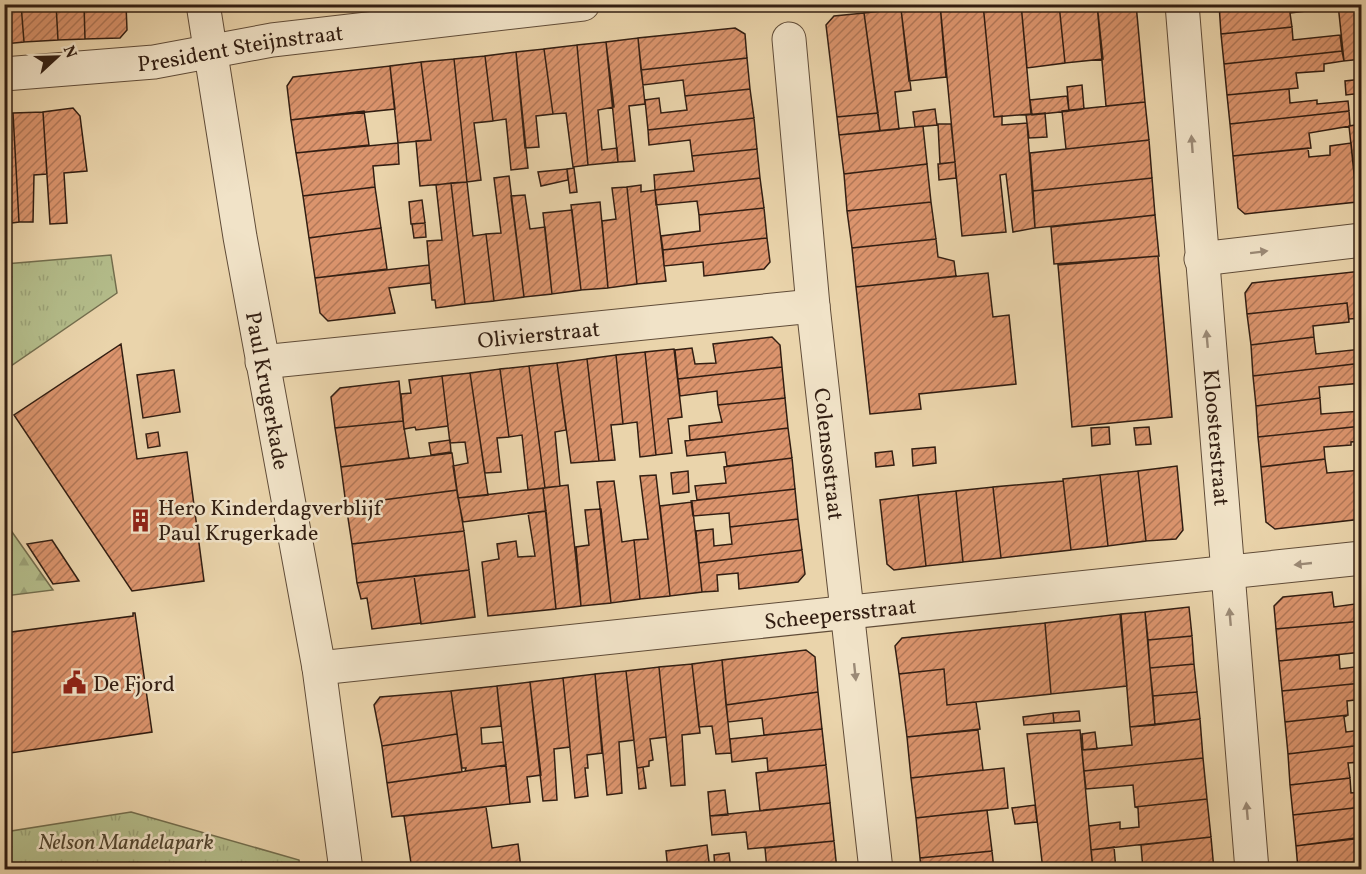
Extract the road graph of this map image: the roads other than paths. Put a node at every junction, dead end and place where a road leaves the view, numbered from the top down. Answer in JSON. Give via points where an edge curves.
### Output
{"nodes":[{"id":1,"x":203,"y":4,"type":"edge"},
{"id":2,"x":583,"y":4,"type":"edge"},
{"id":3,"x":1182,"y":4,"type":"edge"},
{"id":4,"x":789,"y":39,"type":"dead end"},
{"id":5,"x":211,"y":52,"type":"junction"},
{"id":6,"x":4,"y":74,"type":"edge"},
{"id":7,"x":1362,"y":240,"type":"edge"},
{"id":8,"x":1201,"y":259,"type":"junction"},
{"id":9,"x":813,"y":306,"type":"junction"},
{"id":10,"x":262,"y":362,"type":"junction"},
{"id":11,"x":1362,"y":558,"type":"edge"},
{"id":12,"x":1226,"y":573,"type":"junction"},
{"id":13,"x":848,"y":614,"type":"junction"},
{"id":14,"x":319,"y":668,"type":"junction"},
{"id":15,"x":346,"y":870,"type":"edge"},
{"id":16,"x":876,"y":870,"type":"edge"},
{"id":17,"x":1252,"y":870,"type":"edge"}],
"edges":[{"from":1,"to":5,"type":"street","name":"Paul Krugerkade"},
{"from":2,"to":5,"type":"street","name":"President Steijnstraat","via":[[272,40]]},
{"from":8,"to":3,"type":"street","name":"Kloosterstraat","one_way":true},
{"from":4,"to":9,"type":"street","name":"Colensostraat"},
{"from":5,"to":6,"type":"street","name":"President Steijnstraat","via":[[154,62]]},
{"from":5,"to":10,"type":"street","name":"Paul Krugerkade"},
{"from":8,"to":7,"type":"street","one_way":true},
{"from":12,"to":8,"type":"street","name":"Kloosterstraat","one_way":true},
{"from":9,"to":10,"type":"street","name":"Olivierstraat"},
{"from":9,"to":13,"type":"street","name":"Colensostraat"},
{"from":10,"to":14,"type":"street","name":"Paul Krugerkade"},
{"from":11,"to":12,"type":"street","name":"Scheepersstraat","one_way":true},
{"from":12,"to":13,"type":"street","name":"Scheepersstraat"},
{"from":17,"to":12,"type":"street","name":"Kloosterstraat","one_way":true},
{"from":13,"to":14,"type":"street","name":"Scheepersstraat"},
{"from":13,"to":16,"type":"street","name":"Colensostraat","one_way":true},
{"from":14,"to":15,"type":"street","name":"Paul Krugerkade"}]}
